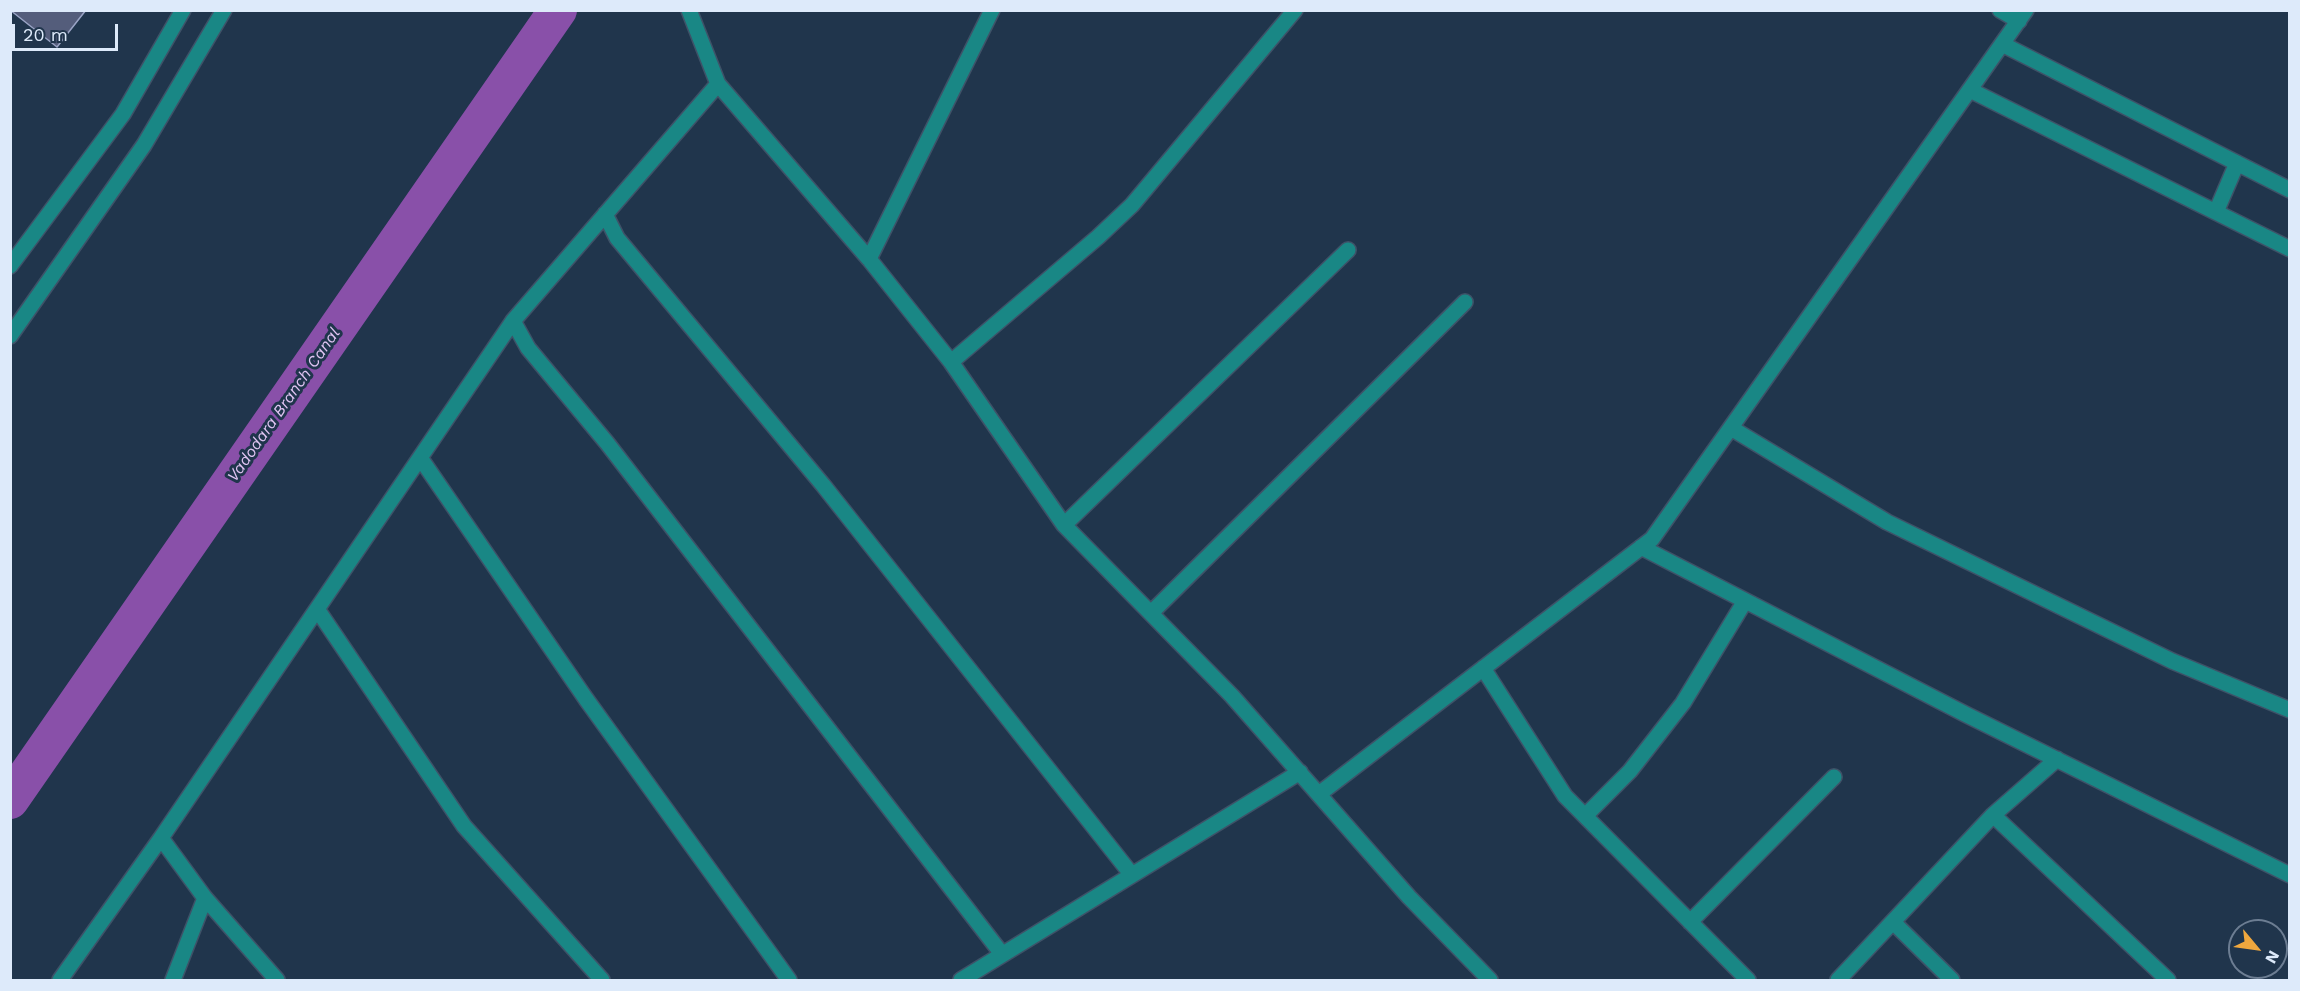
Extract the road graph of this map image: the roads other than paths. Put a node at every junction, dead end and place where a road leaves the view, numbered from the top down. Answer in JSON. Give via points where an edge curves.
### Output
{"nodes":[{"id":1,"x":183,"y":10,"type":"edge"},
{"id":2,"x":224,"y":10,"type":"edge"},
{"id":3,"x":992,"y":10,"type":"edge"},
{"id":4,"x":1295,"y":10,"type":"edge"},
{"id":5,"x":2000,"y":10,"type":"edge"},
{"id":6,"x":694,"y":14,"type":"edge"},
{"id":7,"x":2022,"y":16,"type":"edge"},
{"id":8,"x":2002,"y":44,"type":"junction"},
{"id":9,"x":718,"y":84,"type":"junction"},
{"id":10,"x":1970,"y":90,"type":"junction"},
{"id":11,"x":2237,"y":163,"type":"junction"},
{"id":12,"x":2289,"y":190,"type":"edge"},
{"id":13,"x":2216,"y":212,"type":"junction"},
{"id":14,"x":605,"y":214,"type":"junction"},
{"id":15,"x":2289,"y":249,"type":"edge"},
{"id":16,"x":1348,"y":250,"type":"dead end"},
{"id":17,"x":868,"y":259,"type":"junction"},
{"id":18,"x":10,"y":266,"type":"edge"},
{"id":19,"x":1465,"y":302,"type":"dead end"},
{"id":20,"x":513,"y":321,"type":"junction"},
{"id":21,"x":10,"y":336,"type":"edge"},
{"id":22,"x":951,"y":362,"type":"junction"},
{"id":23,"x":1731,"y":428,"type":"junction"},
{"id":24,"x":421,"y":459,"type":"junction"},
{"id":25,"x":1064,"y":525,"type":"junction"},
{"id":26,"x":1641,"y":547,"type":"junction"},
{"id":27,"x":1745,"y":600,"type":"junction"},
{"id":28,"x":316,"y":609,"type":"junction"},
{"id":29,"x":1151,"y":613,"type":"junction"},
{"id":30,"x":1484,"y":668,"type":"junction"},
{"id":31,"x":2289,"y":710,"type":"edge"},
{"id":32,"x":2057,"y":759,"type":"junction"},
{"id":33,"x":1300,"y":772,"type":"junction"},
{"id":34,"x":1834,"y":777,"type":"dead end"},
{"id":35,"x":1319,"y":794,"type":"junction"},
{"id":36,"x":1993,"y":814,"type":"junction"},
{"id":37,"x":1585,"y":816,"type":"junction"},
{"id":38,"x":161,"y":838,"type":"junction"},
{"id":39,"x":1132,"y":875,"type":"junction"},
{"id":40,"x":2289,"y":876,"type":"edge"},
{"id":41,"x":205,"y":898,"type":"junction"},
{"id":42,"x":1690,"y":922,"type":"junction"},
{"id":43,"x":1893,"y":922,"type":"junction"},
{"id":44,"x":1002,"y":954,"type":"junction"},
{"id":45,"x":60,"y":981,"type":"edge"},
{"id":46,"x":172,"y":981,"type":"edge"},
{"id":47,"x":277,"y":981,"type":"edge"},
{"id":48,"x":602,"y":981,"type":"edge"},
{"id":49,"x":789,"y":981,"type":"edge"},
{"id":50,"x":961,"y":981,"type":"edge"},
{"id":51,"x":1490,"y":981,"type":"edge"},
{"id":52,"x":1748,"y":981,"type":"edge"},
{"id":53,"x":1838,"y":981,"type":"edge"},
{"id":54,"x":1952,"y":981,"type":"edge"},
{"id":55,"x":2168,"y":981,"type":"edge"}],
"edges":[{"from":1,"to":18,"type":"street","via":[[123,114]]},
{"from":2,"to":21,"type":"street","via":[[144,145]]},
{"from":3,"to":17,"type":"street"},
{"from":4,"to":22,"type":"street","via":[[1132,205]]},
{"from":5,"to":7,"type":"street"},
{"from":6,"to":9,"type":"street"},
{"from":7,"to":8,"type":"street"},
{"from":8,"to":10,"type":"street"},
{"from":8,"to":11,"type":"street"},
{"from":9,"to":14,"type":"street"},
{"from":9,"to":17,"type":"street"},
{"from":10,"to":13,"type":"street"},
{"from":10,"to":23,"type":"street"},
{"from":11,"to":12,"type":"street"},
{"from":11,"to":13,"type":"street"},
{"from":13,"to":15,"type":"street"},
{"from":14,"to":20,"type":"street"},
{"from":14,"to":39,"type":"street","via":[[617,238],[823,485]]},
{"from":16,"to":25,"type":"street"},
{"from":17,"to":22,"type":"street"},
{"from":19,"to":29,"type":"street"},
{"from":20,"to":24,"type":"street"},
{"from":20,"to":44,"type":"street","via":[[528,348],[607,443]]},
{"from":22,"to":25,"type":"street"},
{"from":23,"to":26,"type":"street","via":[[1652,539]]},
{"from":23,"to":31,"type":"street","via":[[1887,522],[2172,661]]},
{"from":24,"to":28,"type":"street"},
{"from":24,"to":49,"type":"street","via":[[586,699]]},
{"from":25,"to":29,"type":"street"},
{"from":26,"to":27,"type":"street"},
{"from":26,"to":30,"type":"street"},
{"from":27,"to":32,"type":"street"},
{"from":27,"to":37,"type":"street","via":[[1683,703],[1630,771]]},
{"from":28,"to":38,"type":"street"},
{"from":28,"to":48,"type":"street","via":[[464,826]]},
{"from":29,"to":33,"type":"street"},
{"from":30,"to":35,"type":"street"},
{"from":30,"to":37,"type":"street","via":[[1565,796]]},
{"from":32,"to":36,"type":"street"},
{"from":32,"to":40,"type":"street"},
{"from":33,"to":35,"type":"street"},
{"from":33,"to":39,"type":"street"},
{"from":34,"to":42,"type":"street"},
{"from":35,"to":51,"type":"street","via":[[1409,897]]},
{"from":36,"to":43,"type":"street"},
{"from":36,"to":55,"type":"street"},
{"from":37,"to":42,"type":"street"},
{"from":38,"to":41,"type":"street"},
{"from":38,"to":45,"type":"street"},
{"from":39,"to":44,"type":"street"},
{"from":41,"to":46,"type":"street"},
{"from":41,"to":47,"type":"street"},
{"from":42,"to":52,"type":"street"},
{"from":43,"to":53,"type":"street"},
{"from":43,"to":54,"type":"street"},
{"from":44,"to":50,"type":"street"}]}
